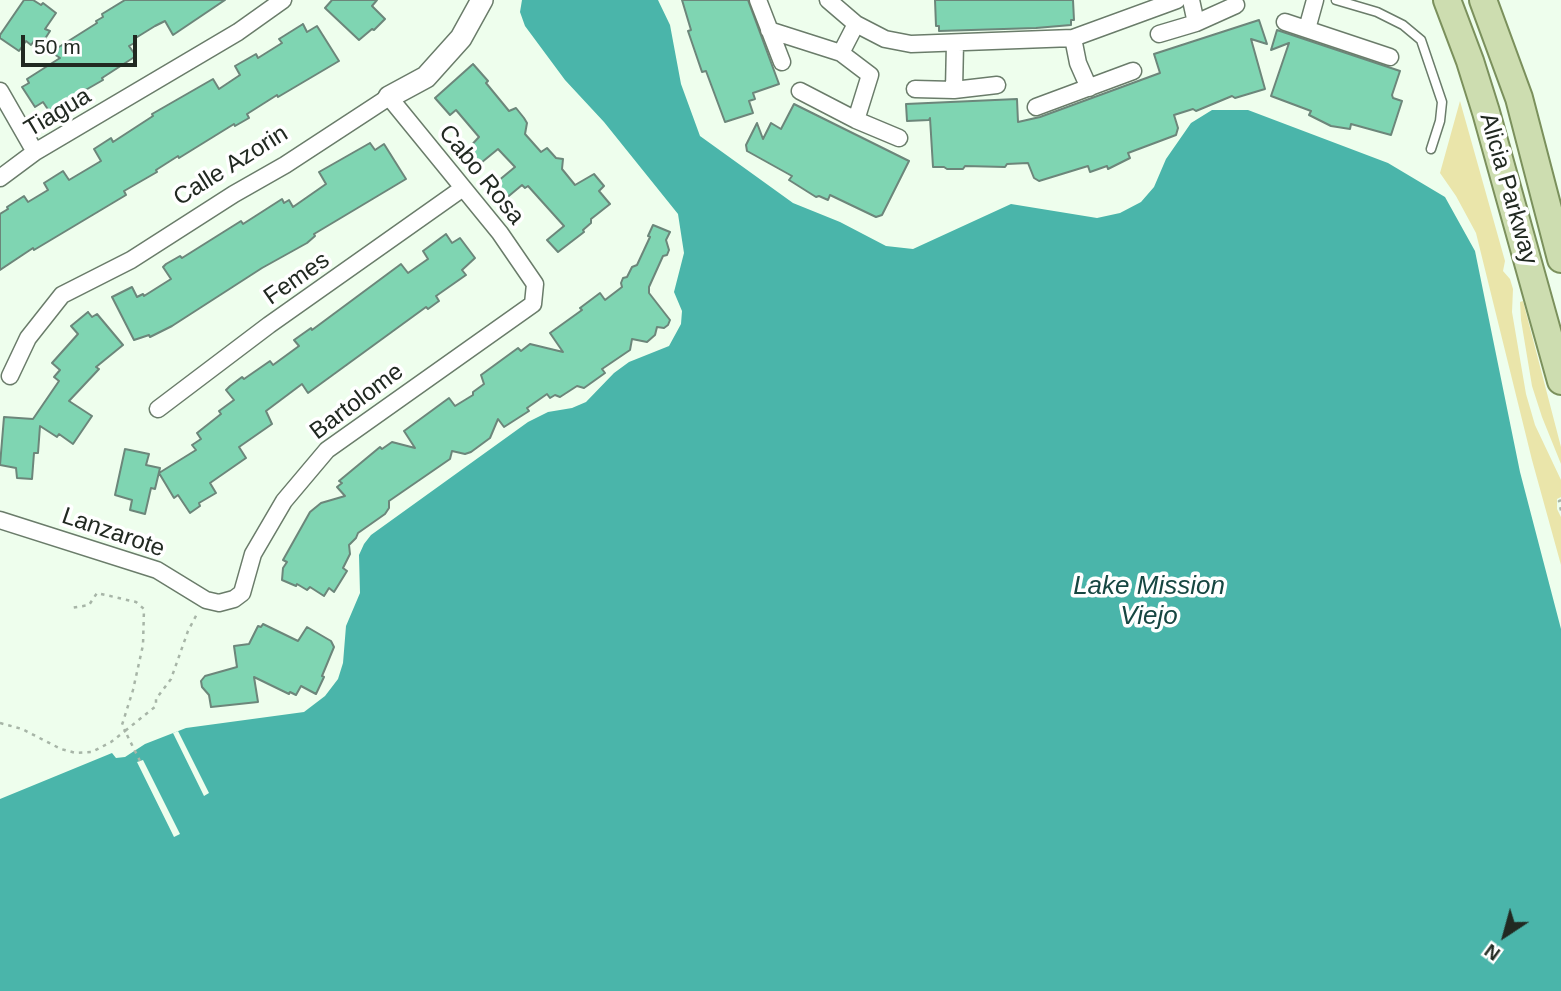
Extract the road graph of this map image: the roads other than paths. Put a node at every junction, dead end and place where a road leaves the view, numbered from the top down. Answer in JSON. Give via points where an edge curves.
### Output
{"nodes":[{"id":1,"x":283,"y":0,"type":"edge"},
{"id":2,"x":482,"y":0,"type":"edge"},
{"id":3,"x":758,"y":0,"type":"edge"},
{"id":4,"x":828,"y":0,"type":"edge"},
{"id":5,"x":1177,"y":0,"type":"edge"},
{"id":6,"x":1191,"y":0,"type":"edge"},
{"id":7,"x":1315,"y":0,"type":"edge"},
{"id":8,"x":1336,"y":0,"type":"edge"},
{"id":9,"x":1447,"y":0,"type":"edge"},
{"id":10,"x":1483,"y":0,"type":"edge"},
{"id":11,"x":1236,"y":5,"type":"dead end"},
{"id":12,"x":1285,"y":22,"type":"dead end"},
{"id":13,"x":1196,"y":23,"type":"junction"},
{"id":14,"x":856,"y":24,"type":"junction"},
{"id":15,"x":1307,"y":29,"type":"junction"},
{"id":16,"x":769,"y":30,"type":"junction"},
{"id":17,"x":1158,"y":34,"type":"dead end"},
{"id":18,"x":1073,"y":38,"type":"junction"},
{"id":19,"x":955,"y":43,"type":"junction"},
{"id":20,"x":841,"y":53,"type":"junction"},
{"id":21,"x":1390,"y":57,"type":"dead end"},
{"id":22,"x":782,"y":62,"type":"dead end"},
{"id":23,"x":1133,"y":71,"type":"dead end"},
{"id":24,"x":997,"y":85,"type":"dead end"},
{"id":25,"x":1088,"y":88,"type":"junction"},
{"id":26,"x":915,"y":89,"type":"dead end"},
{"id":27,"x":954,"y":90,"type":"junction"},
{"id":28,"x":0,"y":91,"type":"edge"},
{"id":29,"x":800,"y":91,"type":"dead end"},
{"id":30,"x":389,"y":97,"type":"junction"},
{"id":31,"x":1036,"y":107,"type":"dead end"},
{"id":32,"x":856,"y":120,"type":"junction"},
{"id":33,"x":899,"y":138,"type":"dead end"},
{"id":34,"x":1431,"y":149,"type":"dead end"},
{"id":35,"x":35,"y":152,"type":"junction"},
{"id":36,"x":0,"y":178,"type":"edge"},
{"id":37,"x":463,"y":188,"type":"junction"},
{"id":38,"x":1561,"y":259,"type":"edge"},
{"id":39,"x":535,"y":284,"type":"joint"},
{"id":40,"x":10,"y":376,"type":"dead end"},
{"id":41,"x":1561,"y":381,"type":"edge"},
{"id":42,"x":158,"y":409,"type":"dead end"},
{"id":43,"x":0,"y":520,"type":"edge"},
{"id":44,"x":206,"y":600,"type":"joint"}],
"edges":[{"from":1,"to":35,"type":"street","name":"Tiagua","via":[[238,32]]},
{"from":2,"to":30,"type":"street","name":"Calle Azorin","via":[[461,38],[426,77]]},
{"from":3,"to":16,"type":"street"},
{"from":4,"to":14,"type":"street"},
{"from":5,"to":18,"type":"street"},
{"from":6,"to":13,"type":"street"},
{"from":7,"to":15,"type":"street"},
{"from":8,"to":34,"type":"lane","via":[[1377,12],[1404,25],[1421,40],[1442,102]]},
{"from":9,"to":41,"type":"main road","name":"Alicia Parkway","via":[[1486,112]]},
{"from":10,"to":38,"type":"main road","name":"Alicia Parkway","via":[[1519,98]]},
{"from":11,"to":13,"type":"street"},
{"from":12,"to":15,"type":"street"},
{"from":13,"to":17,"type":"street"},
{"from":14,"to":19,"type":"street","via":[[885,39],[911,44]]},
{"from":14,"to":20,"type":"street"},
{"from":15,"to":21,"type":"street"},
{"from":16,"to":20,"type":"street"},
{"from":16,"to":22,"type":"street"},
{"from":18,"to":19,"type":"street"},
{"from":18,"to":25,"type":"street"},
{"from":19,"to":27,"type":"street"},
{"from":20,"to":32,"type":"street","via":[[870,75]]},
{"from":23,"to":25,"type":"street"},
{"from":24,"to":27,"type":"street"},
{"from":25,"to":31,"type":"street"},
{"from":26,"to":27,"type":"street"},
{"from":28,"to":35,"type":"street"},
{"from":29,"to":32,"type":"street"},
{"from":30,"to":37,"type":"street","name":"Cabo Rosa"},
{"from":30,"to":40,"type":"street","name":"Calle Azorin","via":[[131,260],[62,295],[28,338]]},
{"from":32,"to":33,"type":"street"},
{"from":35,"to":36,"type":"street","name":"Tiagua"},
{"from":37,"to":39,"type":"street","name":"Cabo Rosa"},
{"from":37,"to":42,"type":"street","name":"Femes"},
{"from":39,"to":44,"type":"street","name":"Bartolome","via":[[533,304],[327,450],[271,522],[253,554],[243,593],[219,603]]},
{"from":43,"to":44,"type":"street","name":"Lanzarote","via":[[157,570]]}]}
